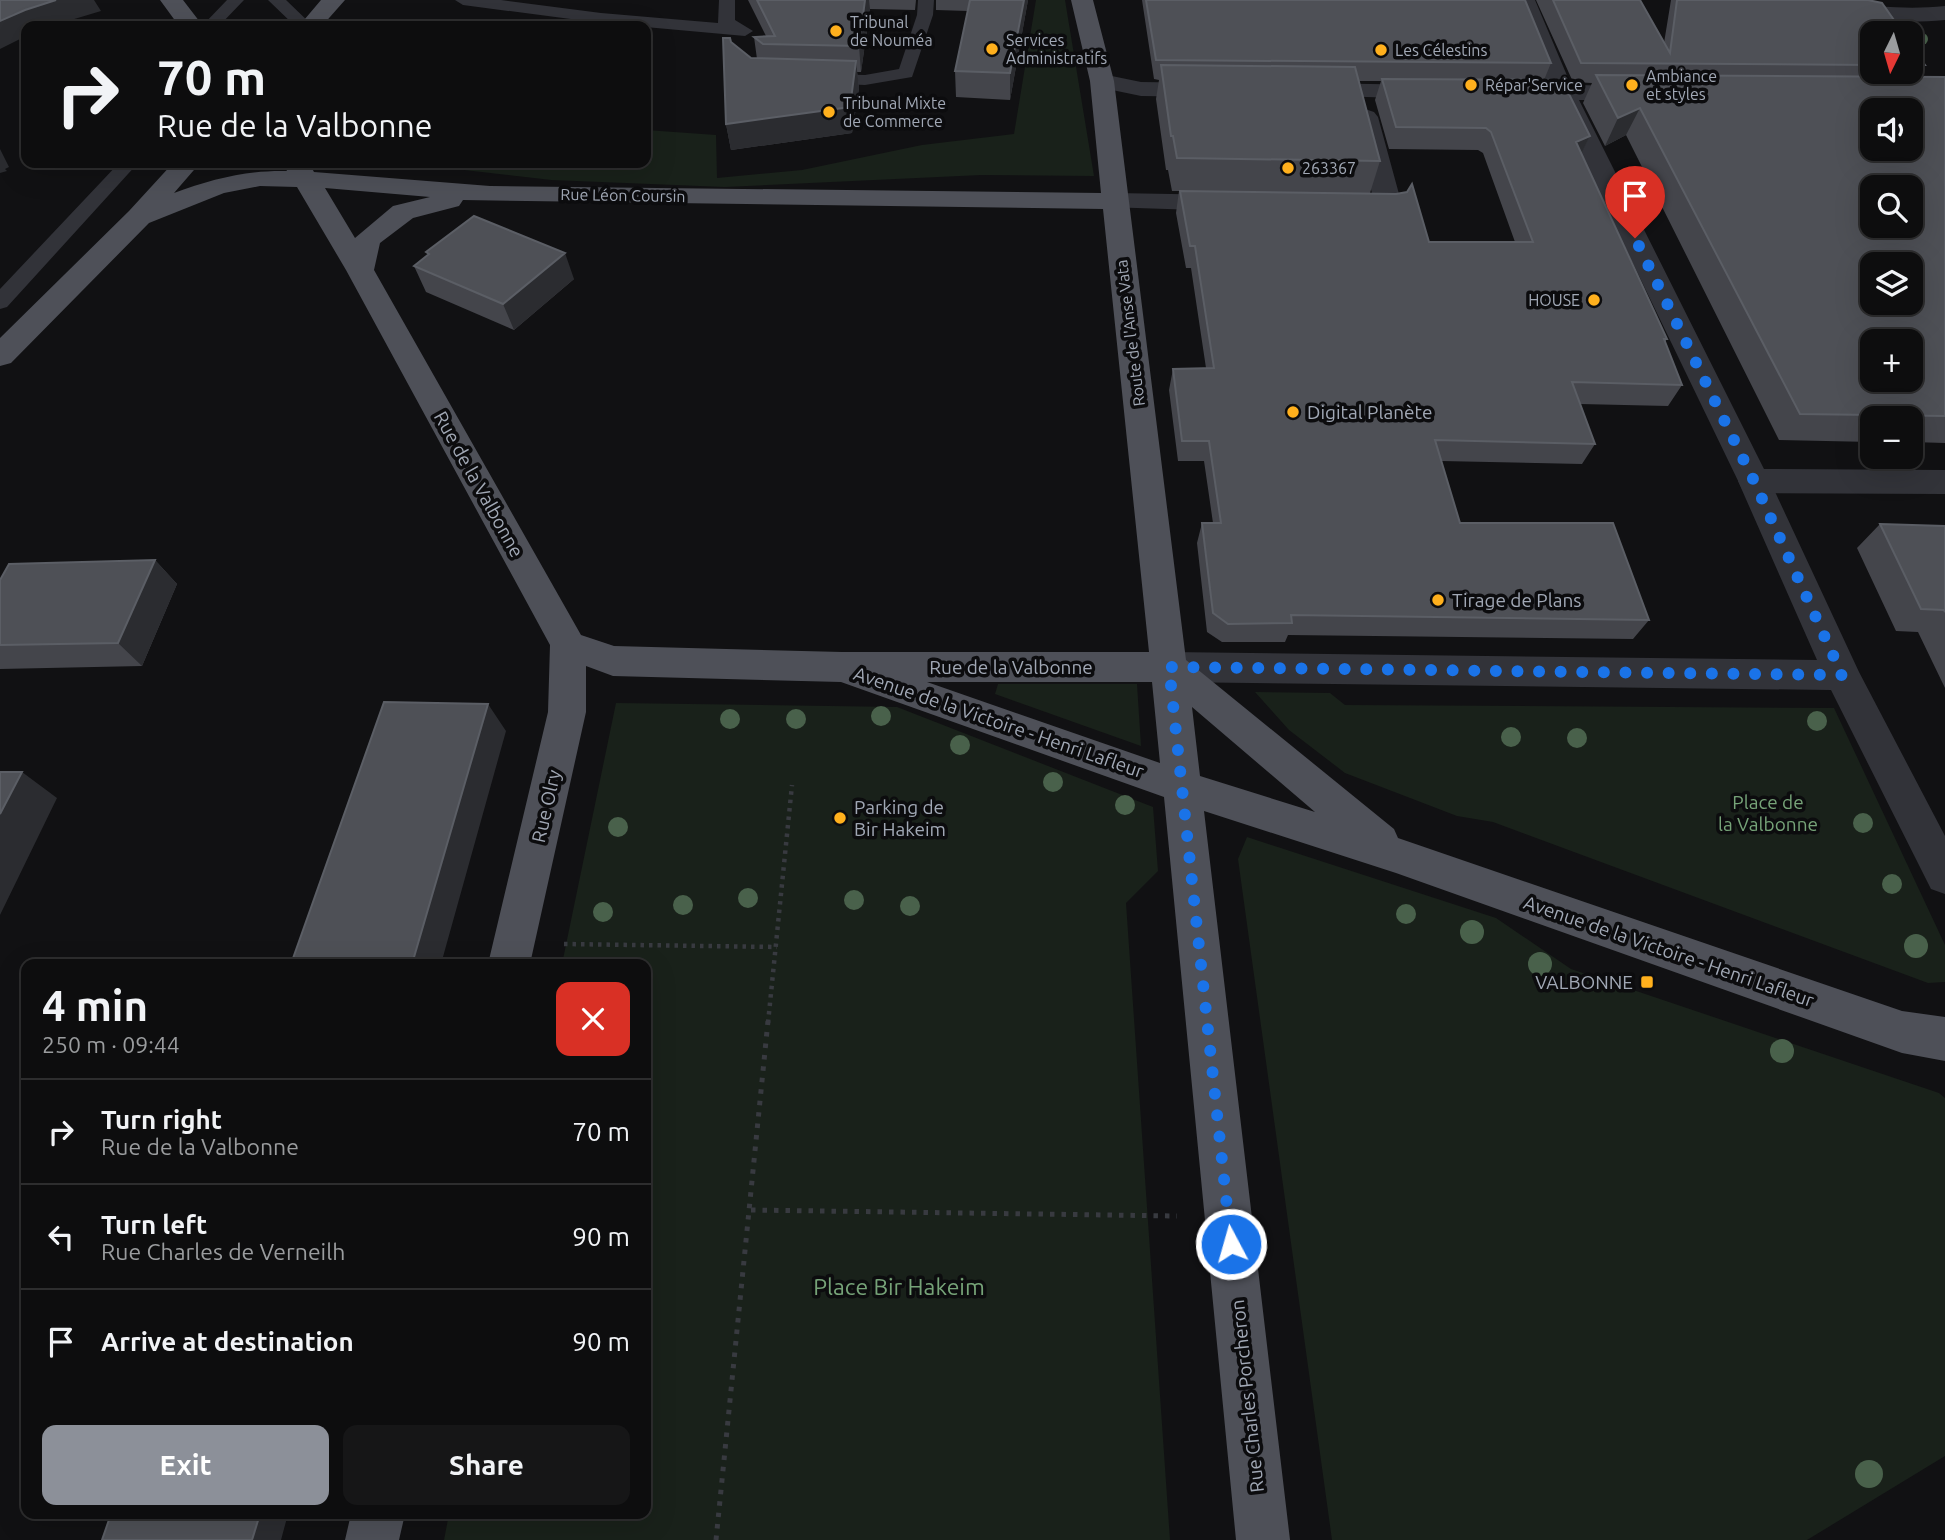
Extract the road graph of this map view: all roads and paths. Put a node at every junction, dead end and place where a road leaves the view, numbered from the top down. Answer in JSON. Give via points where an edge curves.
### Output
{"nodes":[{"id":1,"x":171,"y":0,"type":"edge"},
{"id":2,"x":236,"y":0,"type":"edge"},
{"id":3,"x":276,"y":0,"type":"edge"},
{"id":4,"x":334,"y":0,"type":"edge"},
{"id":5,"x":463,"y":0,"type":"edge"},
{"id":6,"x":727,"y":0,"type":"edge"},
{"id":7,"x":926,"y":0,"type":"edge"},
{"id":8,"x":1082,"y":0,"type":"edge"},
{"id":9,"x":1524,"y":0,"type":"edge"},
{"id":10,"x":1794,"y":0,"type":"edge"},
{"id":11,"x":1945,"y":13,"type":"edge"},
{"id":12,"x":187,"y":21,"type":"edge"},
{"id":13,"x":214,"y":21,"type":"edge"},
{"id":14,"x":299,"y":21,"type":"edge"},
{"id":15,"x":315,"y":21,"type":"edge"},
{"id":16,"x":589,"y":21,"type":"edge"},
{"id":17,"x":651,"y":25,"type":"edge"},
{"id":18,"x":745,"y":31,"type":"junction"},
{"id":19,"x":746,"y":54,"type":"edge"},
{"id":20,"x":906,"y":73,"type":"junction"},
{"id":21,"x":801,"y":79,"type":"edge"},
{"id":22,"x":1102,"y":81,"type":"junction"},
{"id":23,"x":1236,"y":90,"type":"edge"},
{"id":24,"x":1290,"y":90,"type":"edge"},
{"id":25,"x":1358,"y":91,"type":"junction"},
{"id":26,"x":1454,"y":92,"type":"edge"},
{"id":27,"x":1495,"y":92,"type":"edge"},
{"id":28,"x":910,"y":93,"type":"dead end"},
{"id":29,"x":1563,"y":93,"type":"junction"},
{"id":30,"x":1659,"y":93,"type":"edge"},
{"id":31,"x":124,"y":168,"type":"edge"},
{"id":32,"x":183,"y":168,"type":"edge"},
{"id":33,"x":420,"y":168,"type":"edge"},
{"id":34,"x":301,"y":171,"type":"edge"},
{"id":35,"x":490,"y":194,"type":"junction"},
{"id":36,"x":1115,"y":201,"type":"junction"},
{"id":37,"x":1252,"y":203,"type":"edge"},
{"id":38,"x":1321,"y":204,"type":"edge"},
{"id":39,"x":139,"y":217,"type":"junction"},
{"id":40,"x":360,"y":270,"type":"junction"},
{"id":41,"x":0,"y":302,"type":"edge"},
{"id":42,"x":0,"y":356,"type":"edge"},
{"id":43,"x":1754,"y":481,"type":"junction"},
{"id":44,"x":1945,"y":482,"type":"edge"},
{"id":45,"x":568,"y":645,"type":"junction"},
{"id":46,"x":842,"y":667,"type":"junction"},
{"id":47,"x":1169,"y":667,"type":"junction"},
{"id":48,"x":1842,"y":675,"type":"junction"},
{"id":49,"x":792,"y":785,"type":"dead end"},
{"id":50,"x":1182,"y":787,"type":"junction"},
{"id":51,"x":1396,"y":855,"type":"junction"},
{"id":52,"x":1945,"y":876,"type":"edge"},
{"id":53,"x":777,"y":947,"type":"junction"},
{"id":54,"x":512,"y":954,"type":"edge"},
{"id":55,"x":1902,"y":1032,"type":"junction"},
{"id":56,"x":1945,"y":1039,"type":"edge"},
{"id":57,"x":1945,"y":1066,"type":"edge"},
{"id":58,"x":751,"y":1210,"type":"junction"},
{"id":59,"x":1228,"y":1217,"type":"junction"},
{"id":60,"x":377,"y":1519,"type":"edge"},
{"id":61,"x":372,"y":1540,"type":"edge"},
{"id":62,"x":716,"y":1540,"type":"edge"},
{"id":63,"x":1263,"y":1540,"type":"edge"}],
"edges":[{"from":1,"to":12,"type":"main road"},
{"from":2,"to":13,"type":"lane"},
{"from":3,"to":14,"type":"lane"},
{"from":4,"to":15,"type":"main road"},
{"from":5,"to":16,"type":"lane"},
{"from":6,"to":18,"type":"lane","via":[[726,23]]},
{"from":7,"to":20,"type":"lane"},
{"from":8,"to":22,"type":"main road","name":"Route de l'Anse Vata"},
{"from":9,"to":29,"type":"street"},
{"from":10,"to":11,"type":"street","via":[[1882,15]]},
{"from":17,"to":18,"type":"lane"},
{"from":18,"to":19,"type":"lane"},
{"from":20,"to":21,"type":"lane","via":[[865,80]]},
{"from":20,"to":28,"type":"lane"},
{"from":22,"to":23,"type":"street","via":[[1141,89]]},
{"from":22,"to":36,"type":"main road","name":"Route de l'Anse Vata"},
{"from":24,"to":25,"type":"street"},
{"from":25,"to":26,"type":"street"},
{"from":25,"to":38,"type":"street","via":[[1389,205]]},
{"from":27,"to":29,"type":"street"},
{"from":29,"to":30,"type":"street"},
{"from":29,"to":43,"type":"street"},
{"from":31,"to":41,"type":"lane"},
{"from":32,"to":39,"type":"main road"},
{"from":33,"to":35,"type":"main road"},
{"from":34,"to":35,"type":"main road","name":"Rue Léon Coursin"},
{"from":34,"to":39,"type":"main road","name":"Rue Léon Coursin","via":[[217,186]]},
{"from":34,"to":40,"type":"main road","name":"Rue de la Valbonne"},
{"from":35,"to":36,"type":"main road","name":"Rue Léon Coursin"},
{"from":35,"to":40,"type":"main road","via":[[404,212],[367,240]]},
{"from":36,"to":37,"type":"street"},
{"from":36,"to":47,"type":"main road","name":"Route de l'Anse Vata"},
{"from":39,"to":42,"type":"main road"},
{"from":40,"to":45,"type":"main road","name":"Rue de la Valbonne"},
{"from":43,"to":44,"type":"street"},
{"from":43,"to":48,"type":"street"},
{"from":45,"to":46,"type":"main road","name":"Rue de la Valbonne","via":[[613,661]]},
{"from":45,"to":54,"type":"main road","name":"Rue Olry","via":[[567,712]]},
{"from":46,"to":47,"type":"main road","name":"Rue de la Valbonne"},
{"from":46,"to":50,"type":"main road","name":"Avenue de la Victoire - Henri Lafleur"},
{"from":47,"to":48,"type":"street","name":"Rue de la Valbonne"},
{"from":47,"to":50,"type":"main road","name":"Rue Charles Porcheron"},
{"from":47,"to":51,"type":"main road","name":"Avenue de la Victoire - Henri Lafleur"},
{"from":48,"to":52,"type":"street"},
{"from":49,"to":53,"type":"path"},
{"from":50,"to":51,"type":"main road","name":"Avenue de la Victoire - Henri Lafleur"},
{"from":50,"to":59,"type":"main road","name":"Rue Charles Porcheron"},
{"from":51,"to":55,"type":"main road","name":"Avenue de la Victoire - Henri Lafleur"},
{"from":53,"to":54,"type":"path"},
{"from":53,"to":58,"type":"path"},
{"from":55,"to":56,"type":"main road","name":"Avenue de la Victoire - Henri Lafleur"},
{"from":55,"to":57,"type":"main road"},
{"from":58,"to":59,"type":"path"},
{"from":58,"to":62,"type":"path"},
{"from":59,"to":63,"type":"main road","name":"Rue Charles Porcheron"},
{"from":60,"to":61,"type":"main road"}]}
